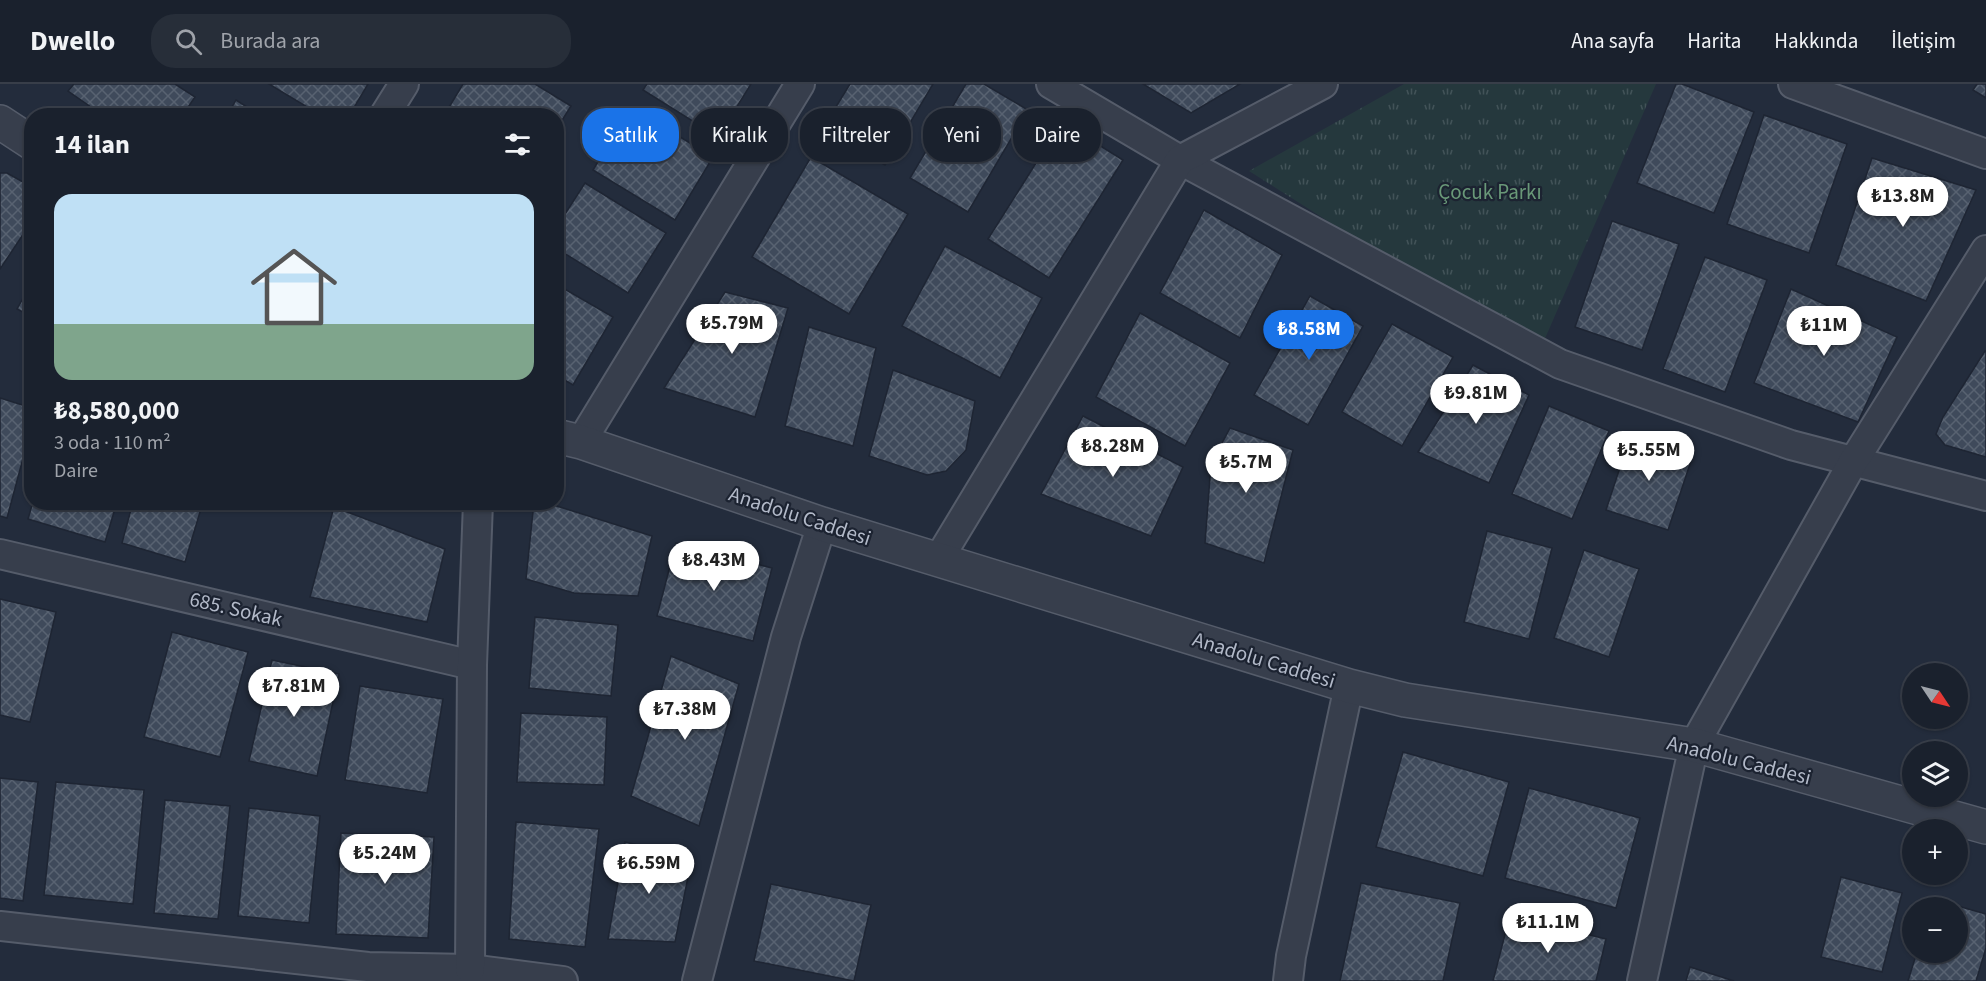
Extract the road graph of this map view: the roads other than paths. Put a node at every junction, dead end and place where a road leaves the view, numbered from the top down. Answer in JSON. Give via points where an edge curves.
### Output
{"nodes":[{"id":1,"x":404,"y":84,"type":"edge"},
{"id":2,"x":800,"y":84,"type":"edge"},
{"id":3,"x":1051,"y":84,"type":"edge"},
{"id":4,"x":1323,"y":84,"type":"edge"},
{"id":5,"x":1793,"y":84,"type":"edge"},
{"id":6,"x":389,"y":108,"type":"edge"},
{"id":7,"x":0,"y":122,"type":"edge"},
{"id":8,"x":24,"y":138,"type":"edge"},
{"id":9,"x":1986,"y":154,"type":"edge"},
{"id":10,"x":1180,"y":160,"type":"junction"},
{"id":11,"x":1986,"y":250,"type":"edge"},
{"id":12,"x":569,"y":439,"type":"edge"},
{"id":13,"x":1853,"y":462,"type":"junction"},
{"id":14,"x":1986,"y":496,"type":"edge"},
{"id":15,"x":478,"y":510,"type":"edge"},
{"id":16,"x":822,"y":524,"type":"junction"},
{"id":17,"x":0,"y":554,"type":"edge"},
{"id":18,"x":938,"y":560,"type":"junction"},
{"id":19,"x":472,"y":665,"type":"junction"},
{"id":20,"x":1349,"y":686,"type":"junction"},
{"id":21,"x":1694,"y":745,"type":"junction"},
{"id":22,"x":1986,"y":827,"type":"edge"},
{"id":23,"x":0,"y":926,"type":"edge"},
{"id":24,"x":470,"y":969,"type":"junction"},
{"id":25,"x":367,"y":974,"type":"edge"},
{"id":26,"x":563,"y":981,"type":"edge"},
{"id":27,"x":697,"y":981,"type":"edge"},
{"id":28,"x":1288,"y":981,"type":"edge"},
{"id":29,"x":1641,"y":981,"type":"edge"}],
"edges":[{"from":1,"to":6,"type":"street"},
{"from":2,"to":12,"type":"street"},
{"from":3,"to":10,"type":"street"},
{"from":4,"to":10,"type":"street"},
{"from":5,"to":9,"type":"street"},
{"from":7,"to":8,"type":"street"},
{"from":10,"to":13,"type":"street","via":[[1560,364],[1791,445]]},
{"from":10,"to":18,"type":"street"},
{"from":11,"to":13,"type":"street"},
{"from":12,"to":16,"type":"street","name":"Anadolu Caddesi"},
{"from":13,"to":14,"type":"street"},
{"from":13,"to":21,"type":"street"},
{"from":15,"to":19,"type":"street"},
{"from":16,"to":18,"type":"street","name":"Anadolu Caddesi"},
{"from":16,"to":27,"type":"street","via":[[786,637]]},
{"from":17,"to":19,"type":"street","name":"685. Sokak"},
{"from":18,"to":20,"type":"street","name":"Anadolu Caddesi"},
{"from":19,"to":24,"type":"street"},
{"from":20,"to":21,"type":"street","name":"Anadolu Caddesi","via":[[1405,700]]},
{"from":20,"to":28,"type":"street"},
{"from":21,"to":22,"type":"street","name":"Anadolu Caddesi"},
{"from":21,"to":29,"type":"street"},
{"from":23,"to":25,"type":"street"},
{"from":24,"to":25,"type":"street"},
{"from":24,"to":26,"type":"street"}]}
